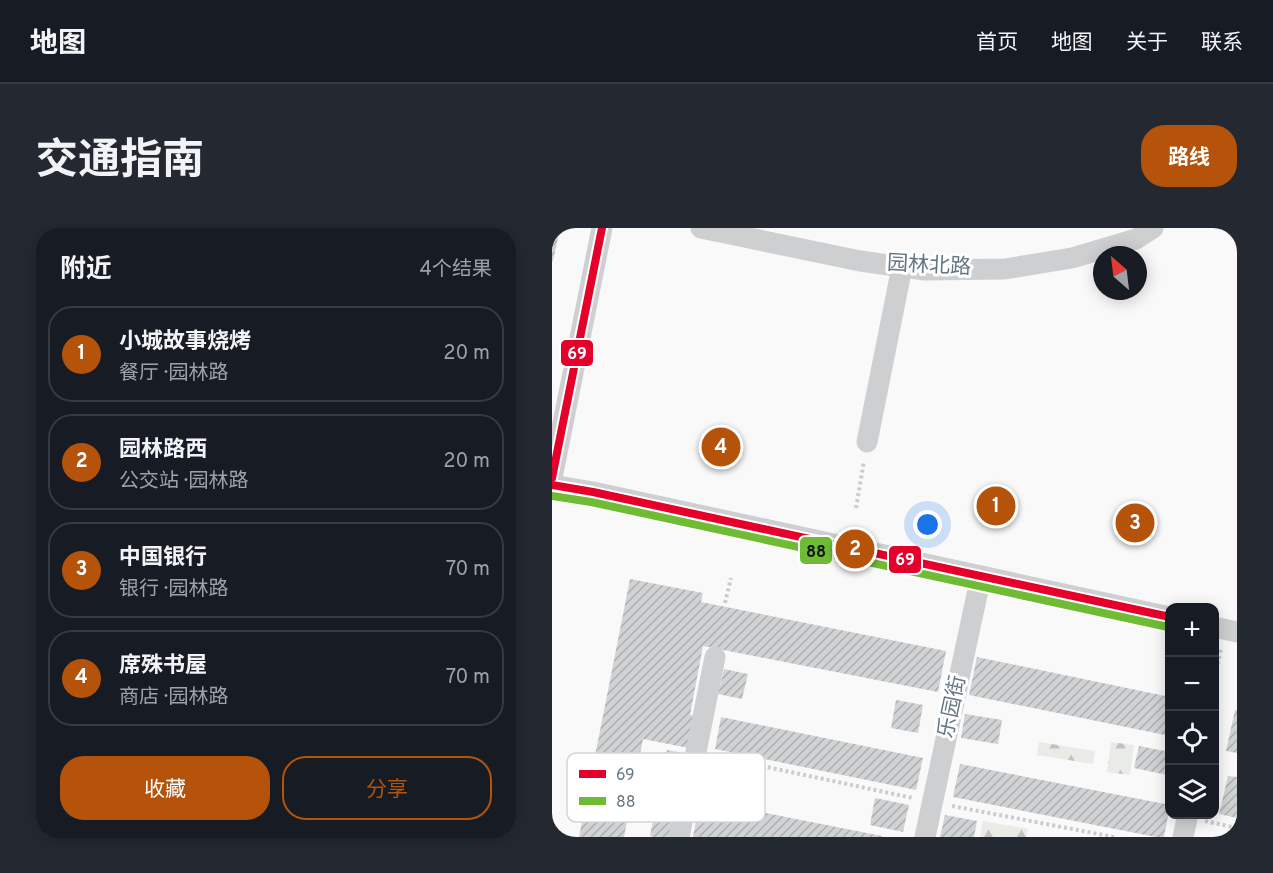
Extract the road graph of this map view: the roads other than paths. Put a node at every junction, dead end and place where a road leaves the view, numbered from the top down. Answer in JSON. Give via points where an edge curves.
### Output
{"nodes":[{"id":1,"x":602,"y":228,"type":"edge"},
{"id":2,"x":700,"y":228,"type":"edge"},
{"id":3,"x":1153,"y":228,"type":"edge"},
{"id":4,"x":902,"y":267,"type":"junction"},
{"id":5,"x":867,"y":442,"type":"road end"},
{"id":6,"x":552,"y":478,"type":"edge"},
{"id":7,"x":552,"y":485,"type":"edge"},
{"id":8,"x":981,"y":576,"type":"junction"},
{"id":9,"x":1165,"y":616,"type":"edge"},
{"id":10,"x":715,"y":657,"type":"dead end"},
{"id":11,"x":696,"y":753,"type":"edge"},
{"id":12,"x":682,"y":822,"type":"edge"},
{"id":13,"x":679,"y":837,"type":"edge"},
{"id":14,"x":925,"y":837,"type":"edge"}],
"edges":[{"from":1,"to":6,"type":"street"},
{"from":2,"to":4,"type":"street","name":"园林北路"},
{"from":3,"to":4,"type":"street","name":"园林北路","via":[[1136,238],[1072,258],[1005,269]]},
{"from":4,"to":5,"type":"street"},
{"from":7,"to":8,"type":"street"},
{"from":8,"to":9,"type":"street"},
{"from":8,"to":14,"type":"street","name":"乐园街"},
{"from":10,"to":11,"type":"street"},
{"from":12,"to":13,"type":"street"}]}
